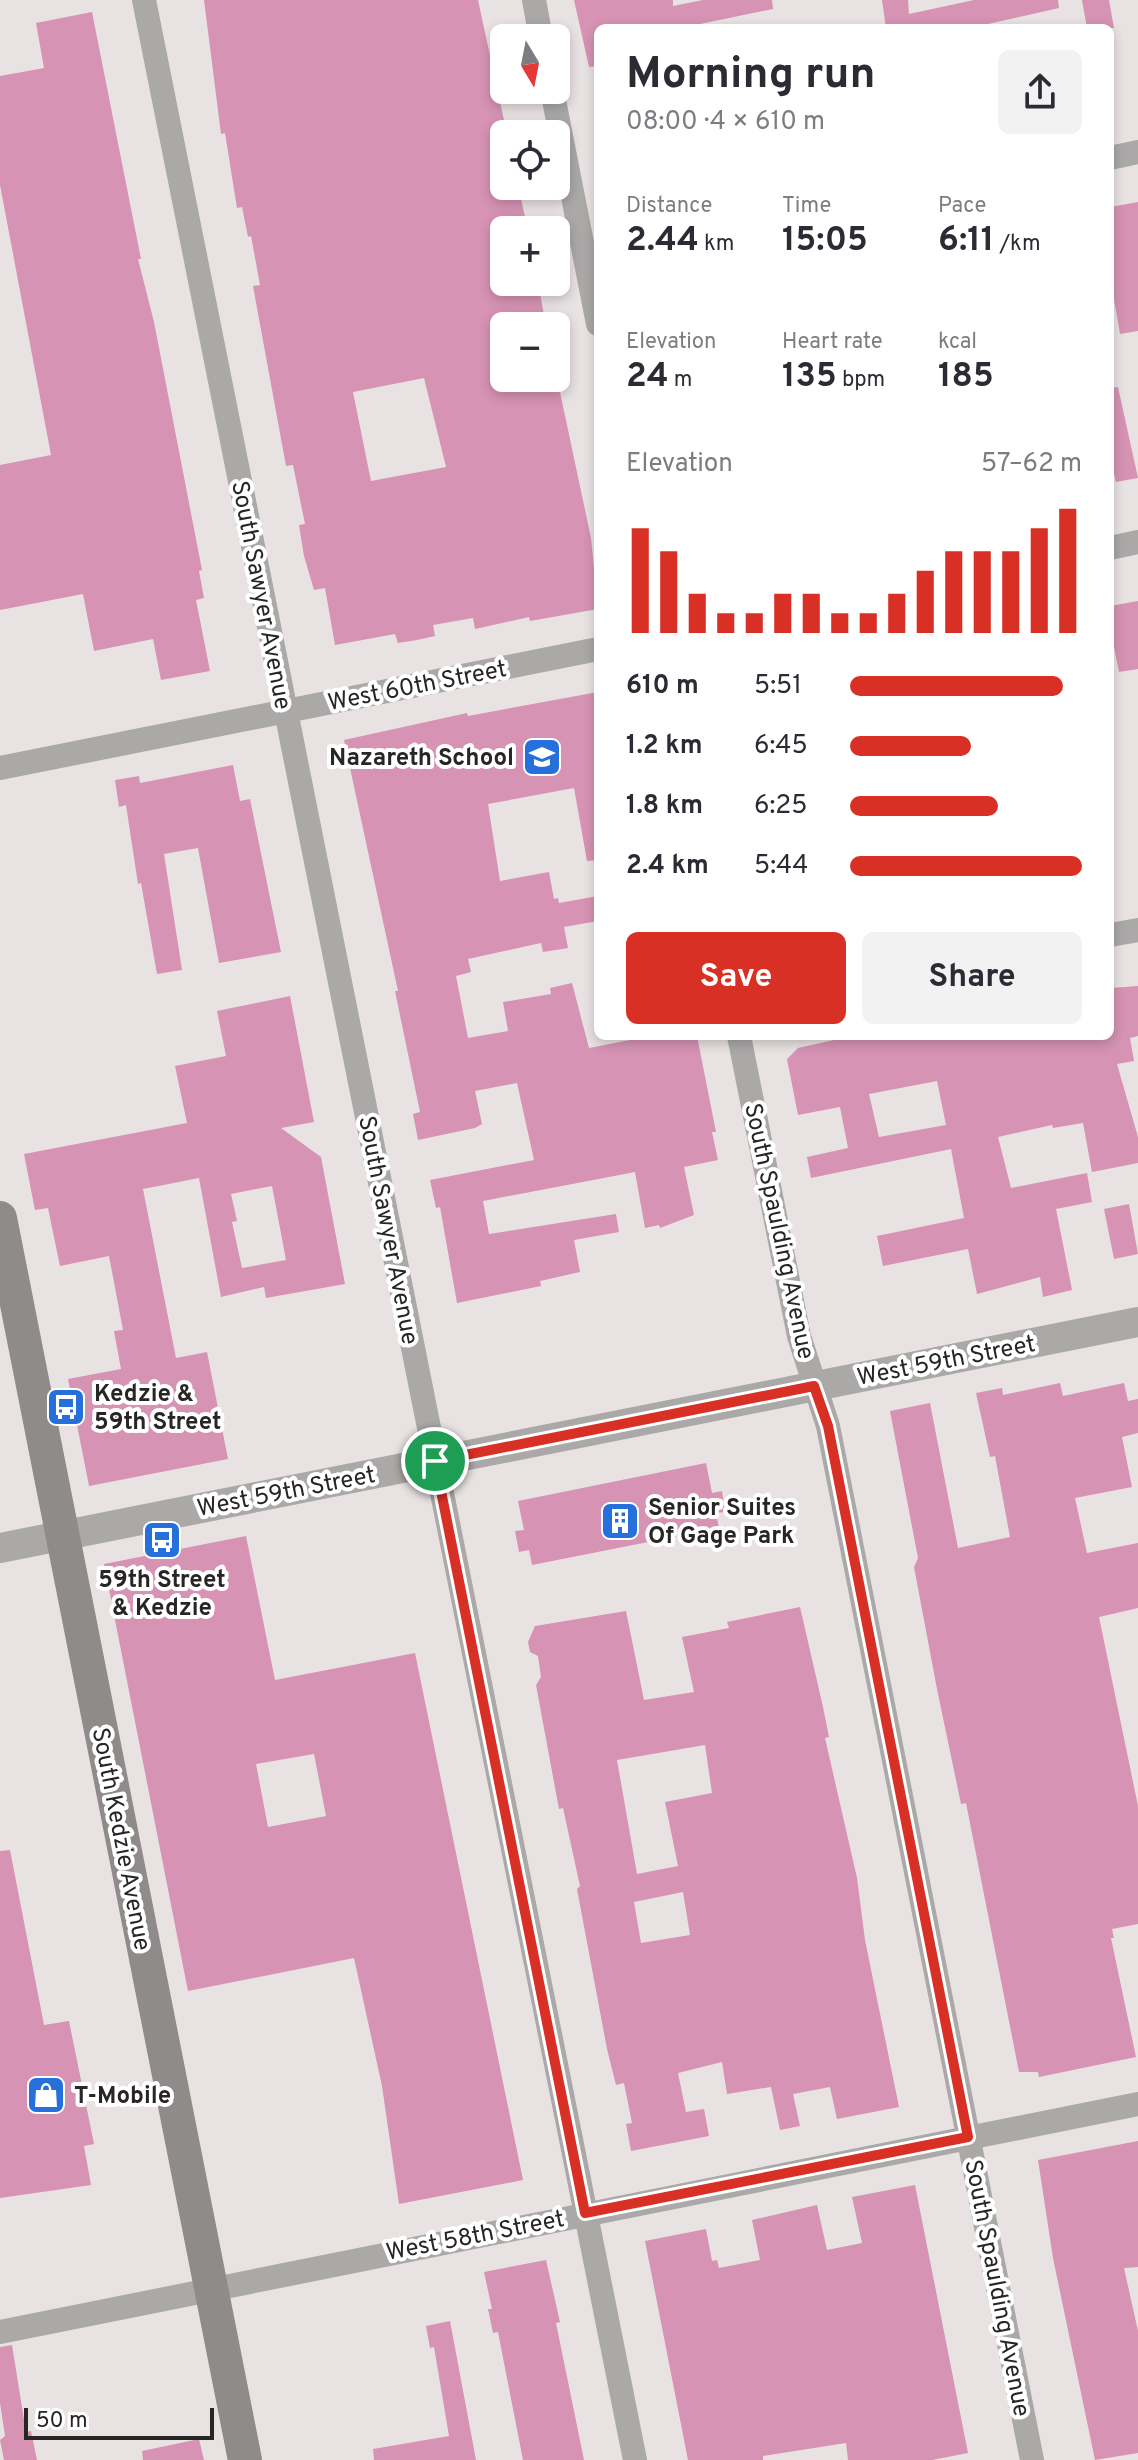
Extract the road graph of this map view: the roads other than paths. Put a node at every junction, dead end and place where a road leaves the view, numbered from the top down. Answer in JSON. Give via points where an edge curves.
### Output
{"nodes":[{"id":1,"x":144,"y":0,"type":"edge"},
{"id":2,"x":534,"y":0,"type":"edge"},
{"id":3,"x":538,"y":24,"type":"edge"},
{"id":4,"x":555,"y":104,"type":"edge"},
{"id":5,"x":1138,"y":152,"type":"edge"},
{"id":6,"x":1114,"y":157,"type":"edge"},
{"id":7,"x":592,"y":261,"type":"edge"},
{"id":8,"x":594,"y":282,"type":"edge"},
{"id":9,"x":1138,"y":542,"type":"edge"},
{"id":10,"x":1114,"y":547,"type":"edge"},
{"id":11,"x":594,"y":650,"type":"edge"},
{"id":12,"x":286,"y":711,"type":"junction"},
{"id":13,"x":0,"y":768,"type":"edge"},
{"id":14,"x":1138,"y":930,"type":"edge"},
{"id":15,"x":1114,"y":934,"type":"edge"},
{"id":16,"x":740,"y":1040,"type":"edge"},
{"id":17,"x":0,"y":1218,"type":"edge"},
{"id":18,"x":1138,"y":1322,"type":"edge"},
{"id":19,"x":814,"y":1386,"type":"junction"},
{"id":20,"x":435,"y":1461,"type":"junction"},
{"id":21,"x":63,"y":1535,"type":"junction"},
{"id":22,"x":0,"y":1548,"type":"edge"},
{"id":23,"x":1138,"y":2104,"type":"edge"},
{"id":24,"x":968,"y":2137,"type":"junction"},
{"id":25,"x":585,"y":2213,"type":"junction"},
{"id":26,"x":211,"y":2290,"type":"junction"},
{"id":27,"x":0,"y":2332,"type":"edge"},
{"id":28,"x":245,"y":2460,"type":"edge"},
{"id":29,"x":635,"y":2460,"type":"edge"},
{"id":30,"x":1032,"y":2460,"type":"edge"}],
"edges":[{"from":1,"to":12,"type":"street","name":"South Sawyer Avenue"},
{"from":2,"to":3,"type":"street"},
{"from":4,"to":7,"type":"street"},
{"from":5,"to":6,"type":"street"},
{"from":7,"to":8,"type":"street"},
{"from":9,"to":10,"type":"street"},
{"from":11,"to":12,"type":"street","name":"West 60th Street"},
{"from":12,"to":13,"type":"street","name":"West 60th Street"},
{"from":12,"to":20,"type":"street","name":"South Sawyer Avenue"},
{"from":14,"to":15,"type":"street"},
{"from":16,"to":19,"type":"street","name":"South Spaulding Avenue","via":[[799,1336]]},
{"from":17,"to":21,"type":"main road","name":"South Kedzie Avenue"},
{"from":18,"to":19,"type":"street","name":"West 59th Street"},
{"from":19,"to":20,"type":"street","name":"West 59th Street"},
{"from":19,"to":24,"type":"street","name":"South Spaulding Avenue","via":[[828,1426]]},
{"from":20,"to":21,"type":"street","name":"West 59th Street"},
{"from":20,"to":25,"type":"street","name":"South Sawyer Avenue"},
{"from":21,"to":22,"type":"street","name":"West 59th Street"},
{"from":21,"to":26,"type":"main road","name":"South Kedzie Avenue"},
{"from":23,"to":24,"type":"street","name":"West 58th Street"},
{"from":24,"to":25,"type":"street","name":"West 58th Street"},
{"from":24,"to":30,"type":"street","name":"South Spaulding Avenue"},
{"from":25,"to":26,"type":"street","name":"West 58th Street"},
{"from":25,"to":29,"type":"street","name":"South Sawyer Avenue"},
{"from":26,"to":27,"type":"street","name":"West 58th Street"},
{"from":26,"to":28,"type":"main road","name":"South Kedzie Avenue"}]}
